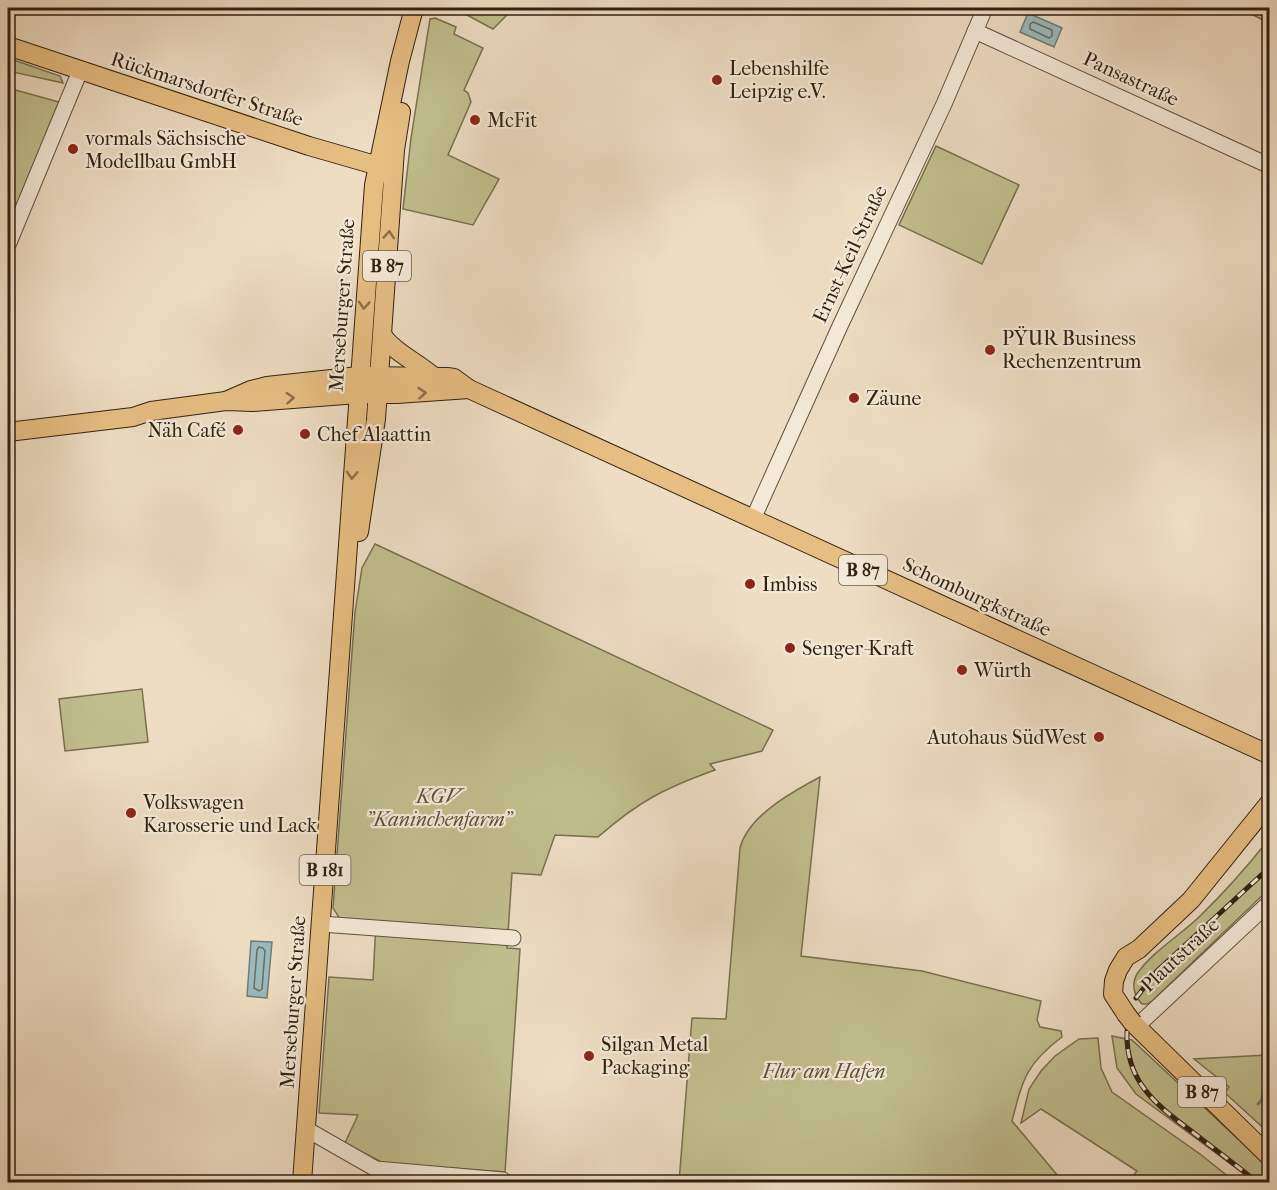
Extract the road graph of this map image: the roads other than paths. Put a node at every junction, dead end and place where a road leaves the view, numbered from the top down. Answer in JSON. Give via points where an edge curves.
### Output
{"nodes":[{"id":1,"x":414,"y":8,"type":"edge"},
{"id":2,"x":419,"y":8,"type":"edge"},
{"id":3,"x":985,"y":8,"type":"edge"},
{"id":4,"x":975,"y":31,"type":"junction"},
{"id":5,"x":8,"y":46,"type":"edge"},
{"id":6,"x":80,"y":71,"type":"junction"},
{"id":7,"x":1269,"y":166,"type":"edge"},
{"id":8,"x":385,"y":169,"type":"junction"},
{"id":9,"x":8,"y":245,"type":"edge"},
{"id":10,"x":382,"y":335,"type":"junction"},
{"id":11,"x":379,"y":376,"type":"junction"},
{"id":12,"x":434,"y":377,"type":"junction"},
{"id":13,"x":358,"y":385,"type":"junction"},
{"id":14,"x":470,"y":389,"type":"junction"},
{"id":15,"x":378,"y":395,"type":"junction"},
{"id":16,"x":8,"y":432,"type":"edge"},
{"id":17,"x":753,"y":519,"type":"junction"},
{"id":18,"x":343,"y":610,"type":"junction"},
{"id":19,"x":1269,"y":755,"type":"edge"},
{"id":20,"x":1269,"y":802,"type":"edge"},
{"id":21,"x":1269,"y":902,"type":"edge"},
{"id":22,"x":321,"y":924,"type":"junction"},
{"id":23,"x":513,"y":938,"type":"dead end"},
{"id":24,"x":1130,"y":1018,"type":"junction"},
{"id":25,"x":306,"y":1129,"type":"junction"},
{"id":26,"x":1269,"y":1157,"type":"edge"},
{"id":27,"x":503,"y":1180,"type":"dead end"},
{"id":28,"x":302,"y":1182,"type":"edge"}],
"edges":[{"from":1,"to":8,"type":"main road","name":"Merseburger Straße","number":"B 87"},
{"from":2,"to":8,"type":"main road","name":"Merseburger Straße","number":"B 87","via":[[398,128]]},
{"from":3,"to":4,"type":"street","name":"Ernst-Keil-Straße"},
{"from":4,"to":7,"type":"street","name":"Pansastraße"},
{"from":4,"to":17,"type":"street","name":"Ernst-Keil-Straße"},
{"from":5,"to":6,"type":"main road","name":"Rückmarsdorfer Straße"},
{"from":6,"to":8,"type":"main road","name":"Rückmarsdorfer Straße"},
{"from":6,"to":9,"type":"street"},
{"from":10,"to":8,"type":"main road","name":"Merseburger Straße","number":"B 87","one_way":true},
{"from":8,"to":13,"type":"main road","name":"Merseburger Straße","number":"B 87","one_way":true,"via":[[374,185]]},
{"from":10,"to":11,"type":"main road","name":"Merseburger Straße","number":"B 181"},
{"from":10,"to":12,"type":"main road","number":"B 87"},
{"from":11,"to":12,"type":"main road","name":"Schomburgkstraße"},
{"from":11,"to":13,"type":"main road","name":"Schomburgkstraße"},
{"from":11,"to":15,"type":"main road","name":"Merseburger Straße","number":"B 181"},
{"from":12,"to":14,"type":"main road","name":"Schomburgkstraße","number":"B 87","via":[[454,378]]},
{"from":13,"to":15,"type":"main road","name":"Schomburgkstraße","number":"B 87"},
{"from":13,"to":16,"type":"main road"},
{"from":13,"to":18,"type":"main road","name":"Merseburger Straße","number":"B 181","one_way":true},
{"from":15,"to":14,"type":"main road","name":"Schomburgkstraße","number":"B 87","one_way":true},
{"from":14,"to":17,"type":"main road","name":"Schomburgkstraße","number":"B 87"},
{"from":15,"to":18,"type":"main road","name":"Merseburger Straße","number":"B 181","via":[[370,470]]},
{"from":17,"to":19,"type":"main road","name":"Schomburgkstraße","number":"B 87"},
{"from":18,"to":22,"type":"main road","name":"Merseburger Straße","number":"B 181"},
{"from":20,"to":24,"type":"main road","name":"Plautstraße","number":"B 87","via":[[1191,900],[1126,957],[1114,981],[1113,993]]},
{"from":21,"to":24,"type":"street","name":"Plautstraße"},
{"from":22,"to":23,"type":"street"},
{"from":22,"to":25,"type":"main road","name":"Merseburger Straße","number":"B 181"},
{"from":24,"to":26,"type":"main road","number":"B 87"},
{"from":25,"to":27,"type":"street","via":[[376,1169]]},
{"from":25,"to":28,"type":"main road","name":"Merseburger Straße","number":"B 181"}]}
